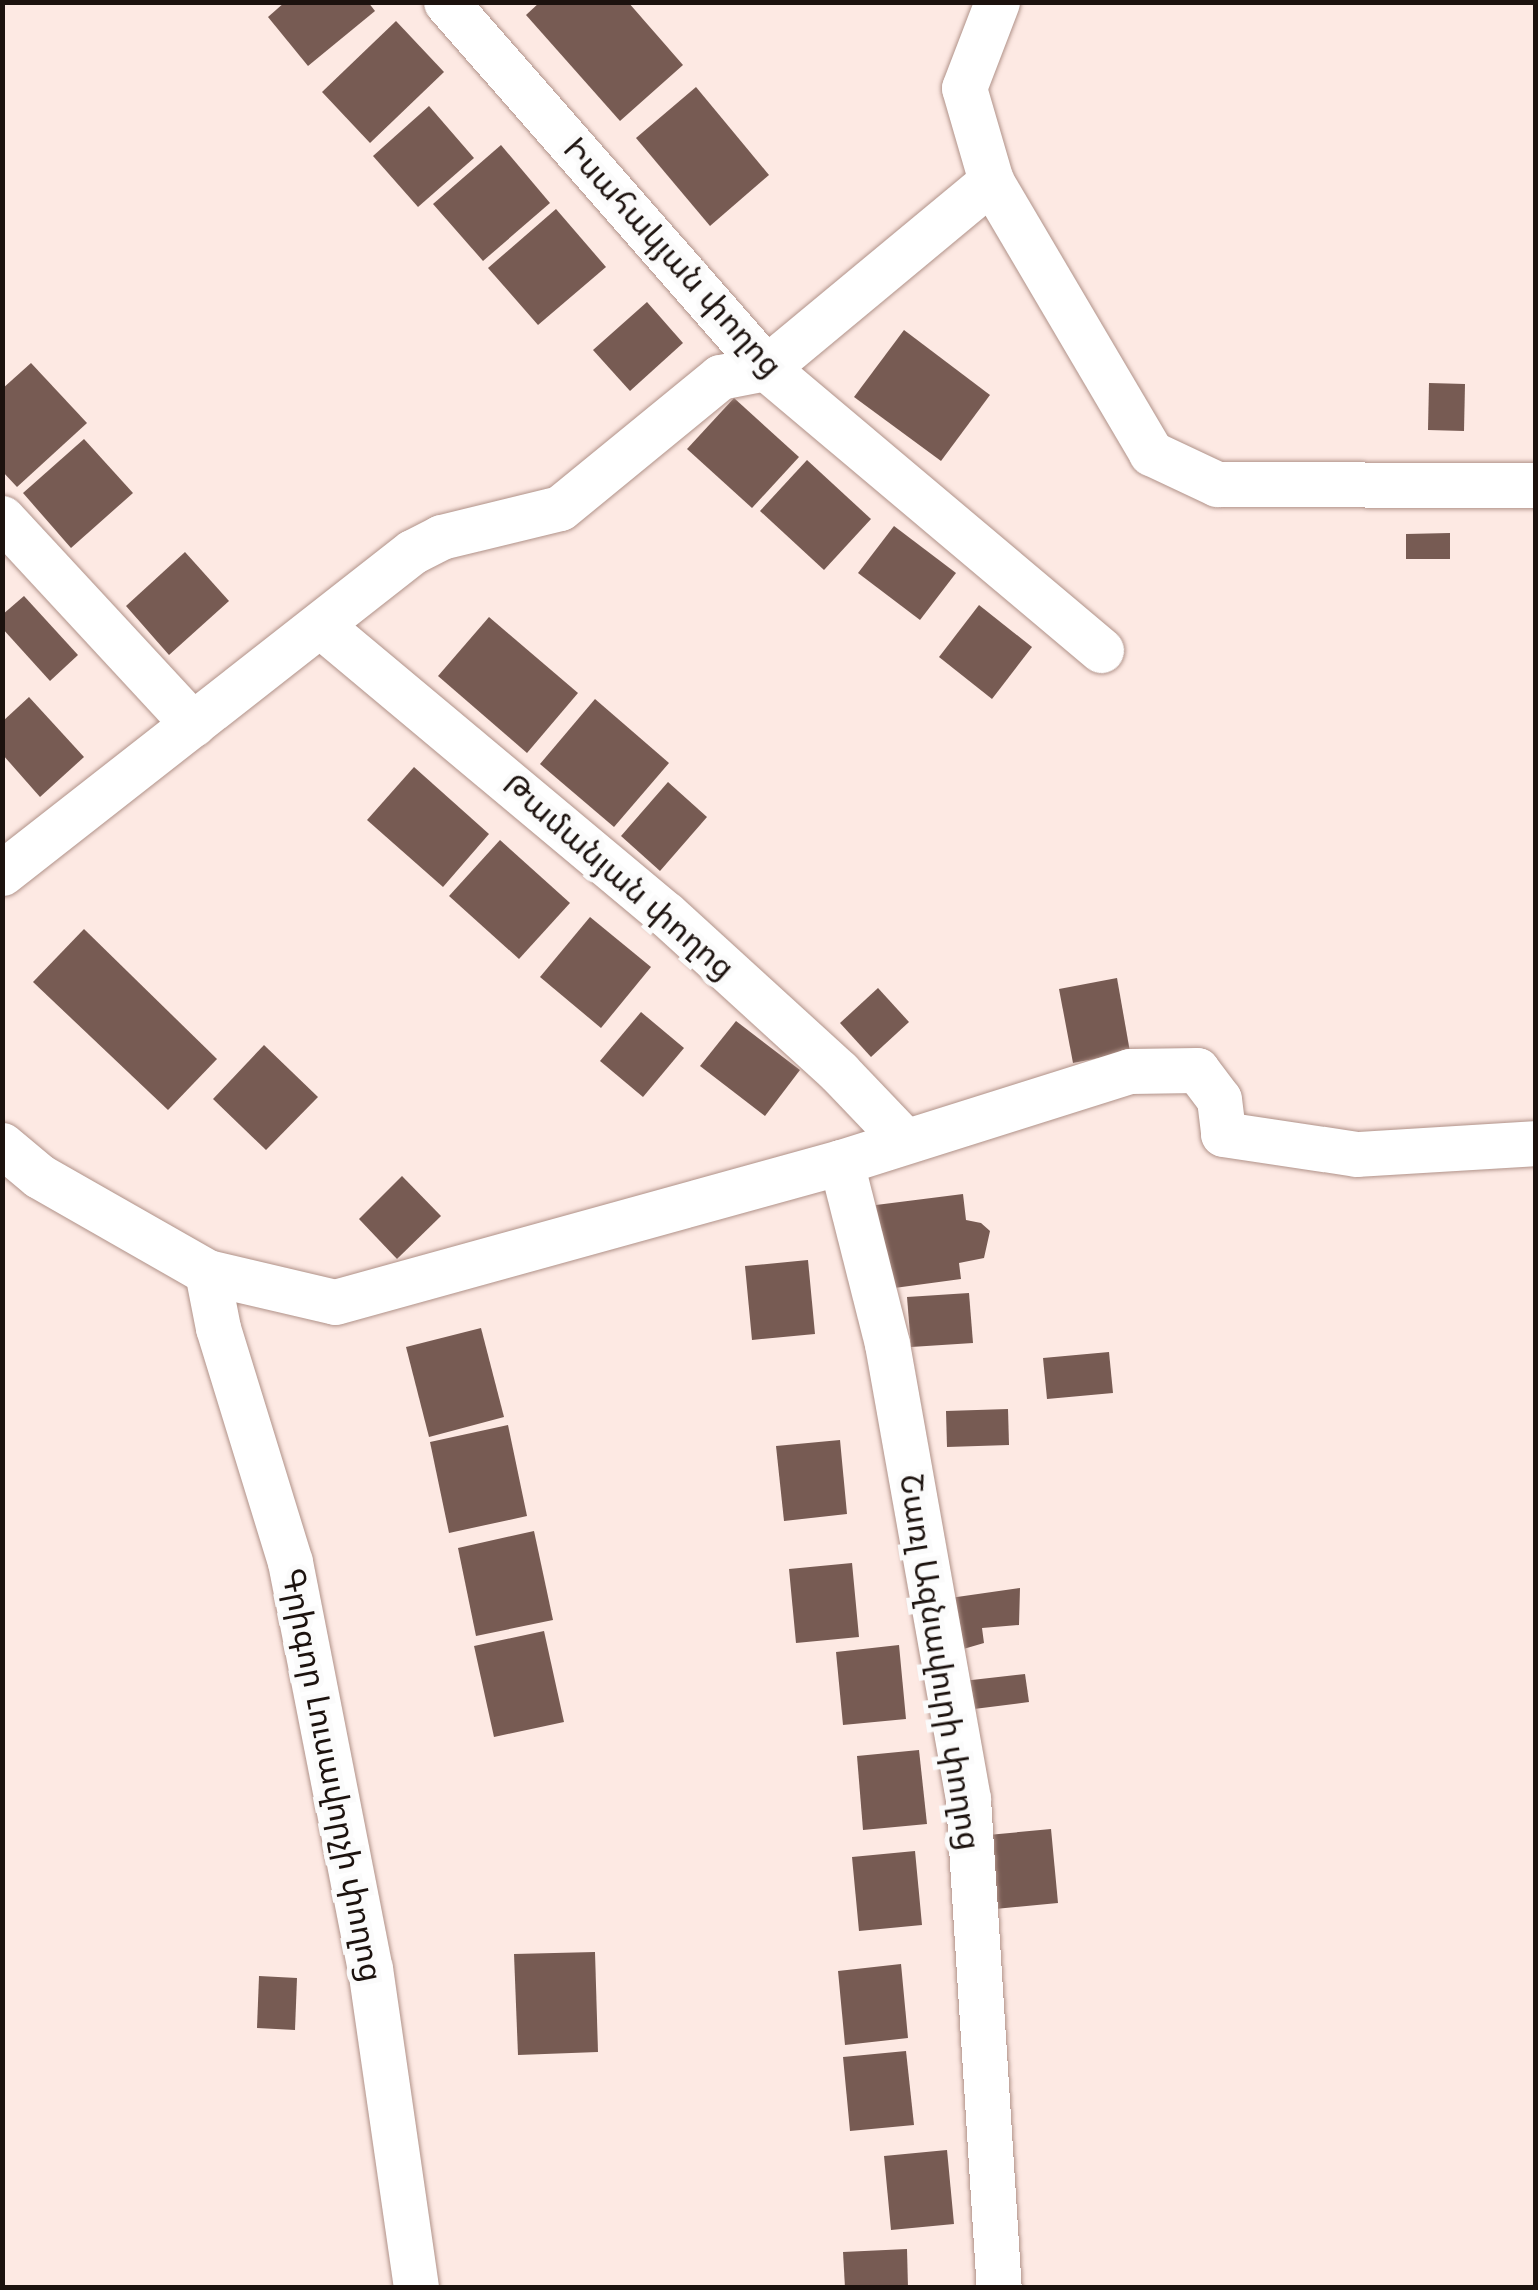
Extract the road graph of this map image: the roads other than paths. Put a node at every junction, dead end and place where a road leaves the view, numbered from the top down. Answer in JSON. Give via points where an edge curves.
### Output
{"nodes":[{"id":1,"x":446,"y":2,"type":"edge"},
{"id":2,"x":997,"y":2,"type":"edge"},
{"id":3,"x":990,"y":180,"type":"junction"},
{"id":4,"x":766,"y":368,"type":"junction"},
{"id":5,"x":1536,"y":485,"type":"edge"},
{"id":6,"x":2,"y":518,"type":"edge"},
{"id":7,"x":320,"y":626,"type":"junction"},
{"id":8,"x":1101,"y":650,"type":"dead end"},
{"id":9,"x":193,"y":724,"type":"junction"},
{"id":10,"x":2,"y":873,"type":"edge"},
{"id":11,"x":905,"y":1141,"type":"junction"},
{"id":12,"x":1536,"y":1143,"type":"edge"},
{"id":13,"x":2,"y":1146,"type":"edge"},
{"id":14,"x":841,"y":1162,"type":"junction"},
{"id":15,"x":208,"y":1272,"type":"junction"},
{"id":16,"x":416,"y":2288,"type":"edge"},
{"id":17,"x":999,"y":2288,"type":"edge"}],
"edges":[{"from":1,"to":4,"type":"street","name":"Իսահակյան փողոց"},
{"from":2,"to":3,"type":"street","via":[[964,88]]},
{"from":3,"to":4,"type":"street"},
{"from":3,"to":5,"type":"street","via":[[1151,453],[1217,484]]},
{"from":4,"to":7,"type":"street","via":[[720,377],[560,508],[441,538],[412,552]]},
{"from":4,"to":8,"type":"street","name":"Իսահակյան փողոց"},
{"from":6,"to":9,"type":"street"},
{"from":7,"to":9,"type":"street"},
{"from":7,"to":11,"type":"street","name":"Թամանյան փողոց","via":[[666,914]]},
{"from":9,"to":10,"type":"street"},
{"from":11,"to":12,"type":"street","via":[[1130,1071],[1196,1070],[1219,1098],[1223,1134],[1357,1154]]},
{"from":11,"to":14,"type":"street"},
{"from":13,"to":15,"type":"street","via":[[39,1176]]},
{"from":14,"to":15,"type":"street","via":[[335,1302]]},
{"from":14,"to":17,"type":"street","name":"Շառլ Ազնավուրի փողոց","via":[[887,1344],[968,1799]]},
{"from":15,"to":16,"type":"street","name":"Գրիգոր Լուսավորչի փողոց","via":[[218,1328],[290,1562],[370,1968]]}]}
